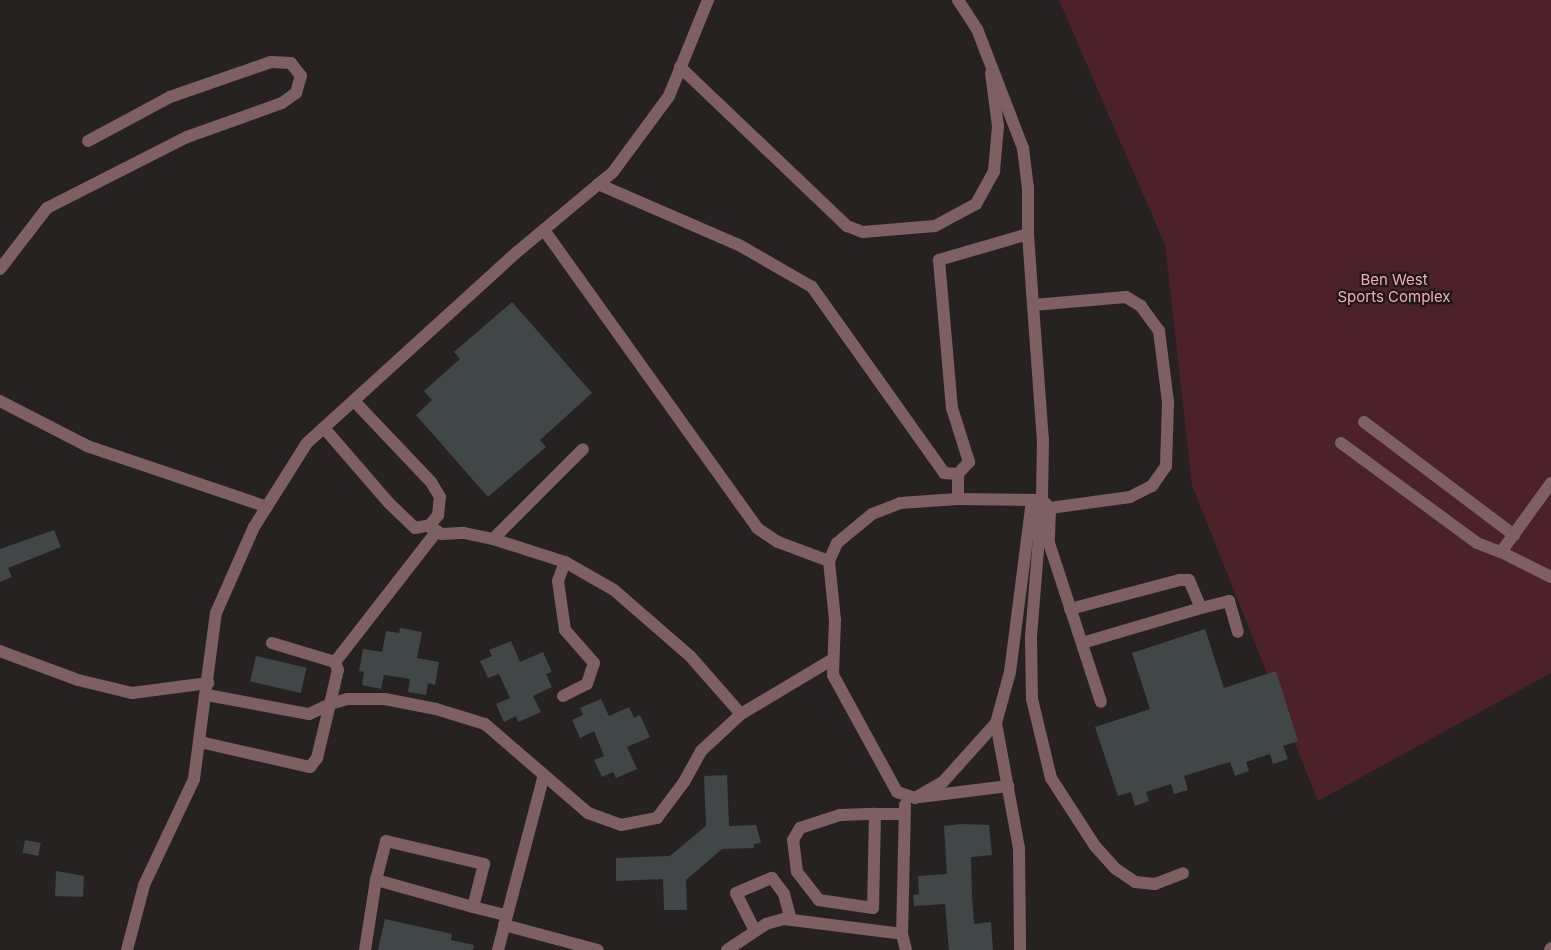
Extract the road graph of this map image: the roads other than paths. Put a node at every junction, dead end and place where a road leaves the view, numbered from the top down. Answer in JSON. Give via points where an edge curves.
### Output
{"nodes":[{"id":1,"x":708,"y":0,"type":"edge"},
{"id":2,"x":958,"y":0,"type":"edge"},
{"id":3,"x":988,"y":54,"type":"junction"},
{"id":4,"x":680,"y":67,"type":"junction"},
{"id":5,"x":88,"y":140,"type":"dead end"},
{"id":6,"x":598,"y":184,"type":"junction"},
{"id":7,"x":544,"y":230,"type":"junction"},
{"id":8,"x":1028,"y":234,"type":"junction"},
{"id":9,"x":0,"y":269,"type":"edge"},
{"id":10,"x":1033,"y":305,"type":"junction"},
{"id":11,"x":0,"y":401,"type":"edge"},
{"id":12,"x":354,"y":401,"type":"junction"},
{"id":13,"x":1364,"y":422,"type":"dead end"},
{"id":14,"x":324,"y":428,"type":"junction"},
{"id":15,"x":1341,"y":443,"type":"dead end"},
{"id":16,"x":583,"y":449,"type":"dead end"},
{"id":17,"x":958,"y":474,"type":"junction"},
{"id":18,"x":1551,"y":483,"type":"edge"},
{"id":19,"x":958,"y":499,"type":"junction"},
{"id":20,"x":1042,"y":503,"type":"junction"},
{"id":21,"x":267,"y":507,"type":"junction"},
{"id":22,"x":433,"y":528,"type":"junction"},
{"id":23,"x":1514,"y":534,"type":"junction"},
{"id":24,"x":493,"y":539,"type":"junction"},
{"id":25,"x":1501,"y":552,"type":"junction"},
{"id":26,"x":829,"y":561,"type":"junction"},
{"id":27,"x":565,"y":562,"type":"junction"},
{"id":28,"x":1551,"y":577,"type":"edge"},
{"id":29,"x":1201,"y":608,"type":"junction"},
{"id":30,"x":1070,"y":609,"type":"junction"},
{"id":31,"x":1238,"y":632,"type":"dead end"},
{"id":32,"x":272,"y":643,"type":"dead end"},
{"id":33,"x":1082,"y":643,"type":"junction"},
{"id":34,"x":0,"y":652,"type":"edge"},
{"id":35,"x":834,"y":659,"type":"junction"},
{"id":36,"x":335,"y":662,"type":"junction"},
{"id":37,"x":207,"y":689,"type":"junction"},
{"id":38,"x":563,"y":696,"type":"dead end"},
{"id":39,"x":1101,"y":702,"type":"dead end"},
{"id":40,"x":330,"y":704,"type":"junction"},
{"id":41,"x":741,"y":714,"type":"junction"},
{"id":42,"x":996,"y":723,"type":"junction"},
{"id":43,"x":200,"y":742,"type":"junction"},
{"id":44,"x":544,"y":775,"type":"junction"},
{"id":45,"x":1008,"y":786,"type":"junction"},
{"id":46,"x":911,"y":796,"type":"junction"},
{"id":47,"x":875,"y":814,"type":"junction"},
{"id":48,"x":904,"y":814,"type":"junction"},
{"id":49,"x":1183,"y":873,"type":"dead end"},
{"id":50,"x":376,"y":880,"type":"junction"},
{"id":51,"x":473,"y":907,"type":"junction"},
{"id":52,"x":505,"y":920,"type":"junction"},
{"id":53,"x":791,"y":920,"type":"junction"},
{"id":54,"x":755,"y":931,"type":"junction"},
{"id":55,"x":902,"y":934,"type":"junction"},
{"id":56,"x":127,"y":950,"type":"edge"},
{"id":57,"x":365,"y":950,"type":"edge"},
{"id":58,"x":498,"y":950,"type":"edge"},
{"id":59,"x":598,"y":950,"type":"edge"},
{"id":60,"x":727,"y":950,"type":"edge"},
{"id":61,"x":906,"y":950,"type":"edge"},
{"id":62,"x":1020,"y":950,"type":"edge"}],
"edges":[{"from":1,"to":4,"type":"street"},
{"from":2,"to":3,"type":"street"},
{"from":3,"to":4,"type":"street","via":[[998,126],[994,171],[976,204],[935,226],[893,232],[863,232],[847,226]]},
{"from":3,"to":8,"type":"street","via":[[1023,148]]},
{"from":4,"to":6,"type":"street","via":[[669,96],[612,172]]},
{"from":5,"to":9,"type":"street","via":[[170,97],[271,62],[292,63],[301,76],[296,93],[282,103],[187,137],[47,208]]},
{"from":6,"to":7,"type":"street"},
{"from":6,"to":17,"type":"street","via":[[739,245],[812,287],[944,473]]},
{"from":7,"to":12,"type":"street"},
{"from":7,"to":26,"type":"street","via":[[757,528],[778,542]]},
{"from":8,"to":10,"type":"street"},
{"from":8,"to":17,"type":"street","via":[[939,260],[952,408],[970,462]]},
{"from":10,"to":20,"type":"street","via":[[1043,440]]},
{"from":10,"to":20,"type":"street","via":[[1126,297],[1141,306],[1159,330],[1168,402],[1166,466],[1152,486],[1130,497]]},
{"from":11,"to":21,"type":"street","via":[[87,446]]},
{"from":12,"to":14,"type":"street"},
{"from":12,"to":22,"type":"street","via":[[432,482],[440,497]]},
{"from":13,"to":23,"type":"street"},
{"from":14,"to":21,"type":"street","via":[[307,443]]},
{"from":14,"to":22,"type":"street","via":[[388,503],[415,528]]},
{"from":15,"to":25,"type":"street","via":[[1477,543]]},
{"from":16,"to":24,"type":"street"},
{"from":17,"to":19,"type":"street"},
{"from":18,"to":23,"type":"street"},
{"from":19,"to":20,"type":"street"},
{"from":19,"to":26,"type":"street","via":[[900,503],[872,514],[837,543]]},
{"from":20,"to":30,"type":"street","via":[[1049,543]]},
{"from":20,"to":42,"type":"street","via":[[1010,672]]},
{"from":20,"to":49,"type":"street","via":[[1031,638],[1032,699],[1052,778],[1095,846],[1116,870],[1135,882],[1155,884]]},
{"from":21,"to":37,"type":"street","via":[[216,613]]},
{"from":22,"to":24,"type":"street"},
{"from":22,"to":36,"type":"street"},
{"from":23,"to":25,"type":"street"},
{"from":24,"to":27,"type":"street"},
{"from":25,"to":28,"type":"street"},
{"from":26,"to":35,"type":"street","via":[[835,620]]},
{"from":27,"to":38,"type":"street","via":[[558,581],[565,630],[594,663],[587,684]]},
{"from":27,"to":41,"type":"street","via":[[614,590],[690,656]]},
{"from":29,"to":30,"type":"street","via":[[1188,580],[1180,580]]},
{"from":29,"to":31,"type":"street","via":[[1229,601]]},
{"from":29,"to":33,"type":"street"},
{"from":30,"to":33,"type":"street"},
{"from":32,"to":36,"type":"street"},
{"from":33,"to":39,"type":"street"},
{"from":34,"to":37,"type":"street","via":[[78,680],[132,693]]},
{"from":35,"to":41,"type":"street"},
{"from":35,"to":46,"type":"street","via":[[833,675],[897,792]]},
{"from":36,"to":40,"type":"street","via":[[338,670]]},
{"from":37,"to":40,"type":"street","via":[[309,714]]},
{"from":37,"to":43,"type":"street"},
{"from":40,"to":43,"type":"street","via":[[317,758],[310,767]]},
{"from":40,"to":44,"type":"street","via":[[347,699],[385,699],[485,724]]},
{"from":41,"to":44,"type":"street","via":[[701,751],[684,782],[657,818],[621,825],[588,813]]},
{"from":42,"to":45,"type":"street"},
{"from":42,"to":46,"type":"street","via":[[943,782]]},
{"from":43,"to":56,"type":"street","via":[[194,779],[144,885]]},
{"from":44,"to":52,"type":"street"},
{"from":45,"to":46,"type":"street"},
{"from":45,"to":62,"type":"street","via":[[1019,848]]},
{"from":46,"to":48,"type":"street"},
{"from":47,"to":47,"type":"street","via":[[840,815],[800,828],[793,840],[797,872],[819,900],[873,908]]},
{"from":47,"to":48,"type":"street"},
{"from":48,"to":55,"type":"street"},
{"from":50,"to":51,"type":"street"},
{"from":50,"to":51,"type":"street","via":[[386,841],[484,864]]},
{"from":50,"to":57,"type":"street"},
{"from":51,"to":52,"type":"street"},
{"from":52,"to":58,"type":"street"},
{"from":52,"to":59,"type":"street"},
{"from":53,"to":54,"type":"street","via":[[766,924]]},
{"from":53,"to":54,"type":"street","via":[[784,894],[772,878],[736,893]]},
{"from":53,"to":55,"type":"street"},
{"from":54,"to":60,"type":"street"},
{"from":55,"to":61,"type":"street"}]}
